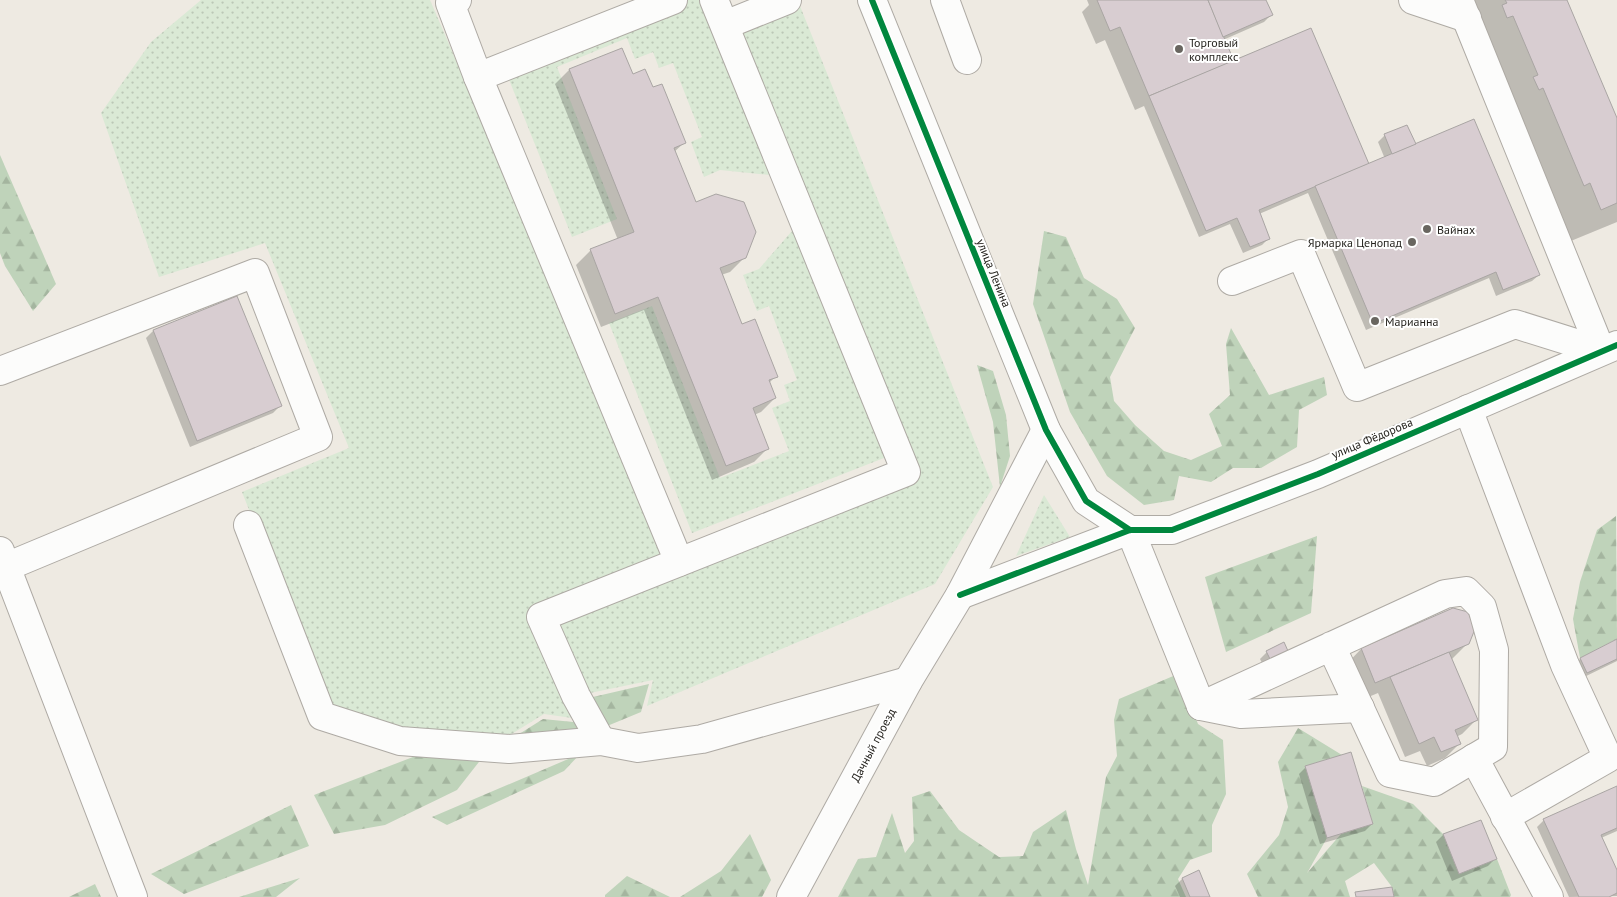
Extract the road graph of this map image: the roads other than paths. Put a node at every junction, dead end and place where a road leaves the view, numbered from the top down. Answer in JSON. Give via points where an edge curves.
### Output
{"nodes":[{"id":1,"x":456,"y":0,"type":"edge"},
{"id":2,"x":673,"y":0,"type":"edge"},
{"id":3,"x":714,"y":0,"type":"edge"},
{"id":4,"x":787,"y":0,"type":"edge"},
{"id":5,"x":945,"y":0,"type":"edge"},
{"id":6,"x":1413,"y":0,"type":"edge"},
{"id":7,"x":875,"y":1,"type":"edge"},
{"id":8,"x":1463,"y":9,"type":"edge"},
{"id":9,"x":725,"y":25,"type":"junction"},
{"id":10,"x":967,"y":60,"type":"dead end"},
{"id":11,"x":478,"y":77,"type":"junction"},
{"id":12,"x":1232,"y":281,"type":"dead end"},
{"id":13,"x":1609,"y":348,"type":"edge"},
{"id":14,"x":0,"y":371,"type":"edge"},
{"id":15,"x":1468,"y":409,"type":"junction"},
{"id":16,"x":1046,"y":430,"type":"junction"},
{"id":17,"x":248,"y":525,"type":"dead end"},
{"id":18,"x":1130,"y":530,"type":"junction"},
{"id":19,"x":3,"y":559,"type":"edge"},
{"id":20,"x":679,"y":562,"type":"junction"},
{"id":21,"x":960,"y":596,"type":"junction"},
{"id":22,"x":1330,"y":646,"type":"junction"},
{"id":23,"x":908,"y":681,"type":"junction"},
{"id":24,"x":1201,"y":706,"type":"junction"},
{"id":25,"x":1360,"y":708,"type":"junction"},
{"id":26,"x":601,"y":742,"type":"junction"},
{"id":27,"x":1474,"y":758,"type":"junction"},
{"id":28,"x":1505,"y":817,"type":"junction"},
{"id":29,"x":132,"y":897,"type":"edge"},
{"id":30,"x":792,"y":897,"type":"edge"},
{"id":31,"x":1549,"y":897,"type":"edge"}],
"edges":[{"from":1,"to":11,"type":"street","via":[[450,3]]},
{"from":2,"to":11,"type":"street"},
{"from":3,"to":9,"type":"street"},
{"from":4,"to":9,"type":"street"},
{"from":5,"to":10,"type":"street"},
{"from":6,"to":8,"type":"street"},
{"from":7,"to":16,"type":"street","name":"улица Ленина"},
{"from":8,"to":13,"type":"street"},
{"from":9,"to":20,"type":"street","via":[[906,472]]},
{"from":11,"to":20,"type":"street"},
{"from":12,"to":13,"type":"street","via":[[1301,254],[1357,387],[1515,324]]},
{"from":13,"to":15,"type":"street","name":"улица Фёдорова"},
{"from":14,"to":19,"type":"street","via":[[255,273],[318,437]]},
{"from":15,"to":18,"type":"street","name":"улица Фёдорова","via":[[1318,474],[1172,530]]},
{"from":15,"to":28,"type":"street","via":[[1565,665],[1608,758]]},
{"from":16,"to":18,"type":"street","name":"улица Ленина","via":[[1086,501]]},
{"from":16,"to":21,"type":"street","name":"Дачный проезд"},
{"from":17,"to":26,"type":"street","via":[[322,716],[400,741],[509,748]]},
{"from":18,"to":21,"type":"street"},
{"from":18,"to":24,"type":"street"},
{"from":19,"to":29,"type":"street"},
{"from":20,"to":26,"type":"street","via":[[541,617],[576,696]]},
{"from":21,"to":23,"type":"street","name":"Дачный проезд"},
{"from":22,"to":24,"type":"street"},
{"from":22,"to":25,"type":"street"},
{"from":22,"to":27,"type":"street","via":[[1445,594],[1466,591],[1482,607],[1494,650],[1493,747]]},
{"from":23,"to":26,"type":"street","via":[[702,740],[638,748]]},
{"from":23,"to":30,"type":"street","name":"Дачный проезд"},
{"from":24,"to":25,"type":"street","via":[[1240,714]]},
{"from":25,"to":27,"type":"street","via":[[1390,773],[1434,782]]},
{"from":27,"to":28,"type":"street"},
{"from":28,"to":31,"type":"street"}]}
